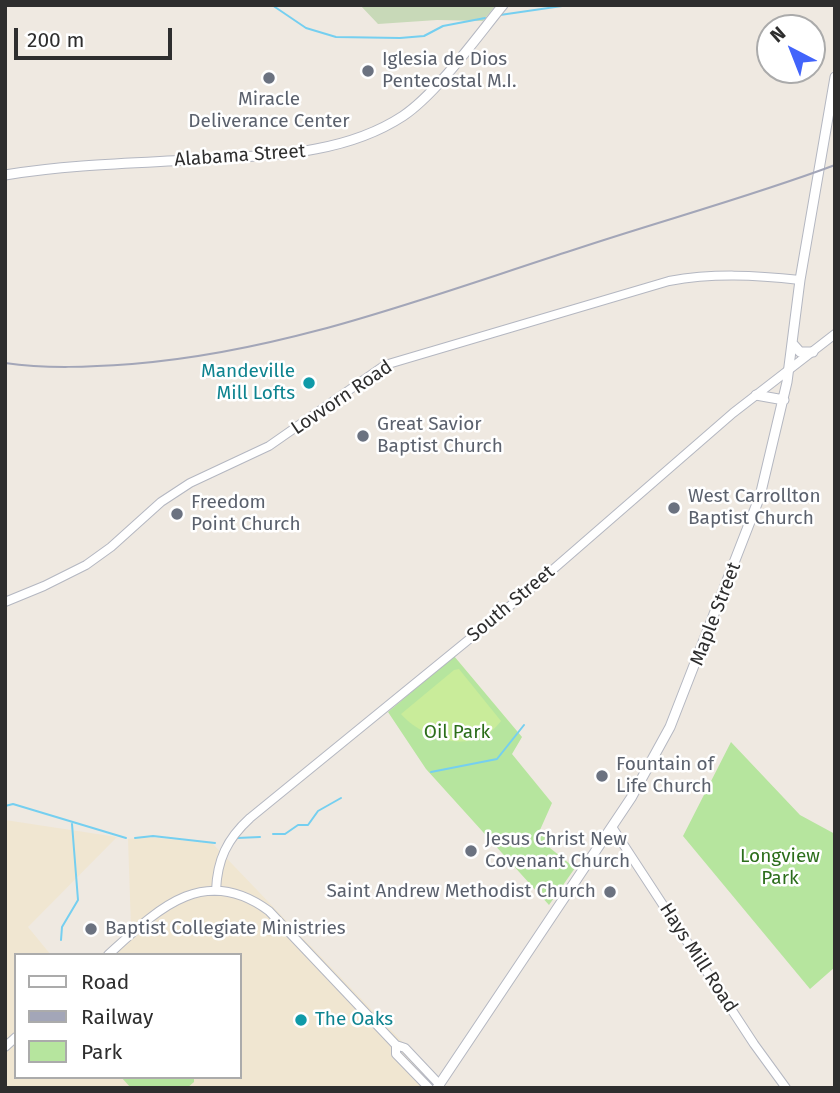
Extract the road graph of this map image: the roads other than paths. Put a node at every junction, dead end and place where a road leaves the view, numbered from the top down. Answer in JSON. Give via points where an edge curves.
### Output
{"nodes":[{"id":1,"x":503,"y":5,"type":"edge"},
{"id":2,"x":835,"y":77,"type":"edge"},
{"id":3,"x":5,"y":175,"type":"edge"},
{"id":4,"x":800,"y":280,"type":"junction"},
{"id":5,"x":835,"y":334,"type":"edge"},
{"id":6,"x":792,"y":344,"type":"junction"},
{"id":7,"x":813,"y":352,"type":"junction"},
{"id":8,"x":788,"y":371,"type":"junction"},
{"id":9,"x":756,"y":395,"type":"junction"},
{"id":10,"x":784,"y":400,"type":"junction"},
{"id":11,"x":5,"y":602,"type":"edge"},
{"id":12,"x":612,"y":827,"type":"junction"},
{"id":13,"x":216,"y":891,"type":"junction"},
{"id":14,"x":110,"y":953,"type":"edge"},
{"id":15,"x":396,"y":1045,"type":"junction"},
{"id":16,"x":438,"y":1086,"type":"edge"},
{"id":17,"x":429,"y":1088,"type":"edge"},
{"id":18,"x":786,"y":1088,"type":"edge"}],
"edges":[{"from":1,"to":3,"type":"main road","name":"Alabama Street","via":[[412,108],[389,124],[343,142],[297,154],[58,167]]},
{"from":2,"to":4,"type":"main road","name":"Maple Street"},
{"from":4,"to":6,"type":"main road","name":"Maple Street"},
{"from":4,"to":11,"type":"street","name":"Lovvorn Road","via":[[737,275],[668,281],[385,365],[269,446],[190,483],[161,502],[86,565]]},
{"from":5,"to":7,"type":"street","name":"South Street"},
{"from":6,"to":7,"type":"main road","via":[[800,352]]},
{"from":6,"to":8,"type":"main road","name":"Maple Street"},
{"from":7,"to":8,"type":"street","name":"South Street"},
{"from":8,"to":9,"type":"street","name":"South Street"},
{"from":8,"to":10,"type":"main road","name":"Maple Street"},
{"from":9,"to":10,"type":"main road"},
{"from":9,"to":13,"type":"street","name":"South Street","via":[[527,592],[242,825],[221,857]]},
{"from":10,"to":12,"type":"main road","name":"Maple Street","via":[[759,500],[691,678],[659,750]]},
{"from":12,"to":16,"type":"main road","name":"Maple Street"},
{"from":12,"to":18,"type":"street","name":"Hays Mill Road"},
{"from":13,"to":14,"type":"street","via":[[169,903]]},
{"from":13,"to":15,"type":"street","via":[[237,894],[269,911]]},
{"from":15,"to":16,"type":"street","via":[[405,1048]]},
{"from":15,"to":17,"type":"street","via":[[396,1054]]}]}
